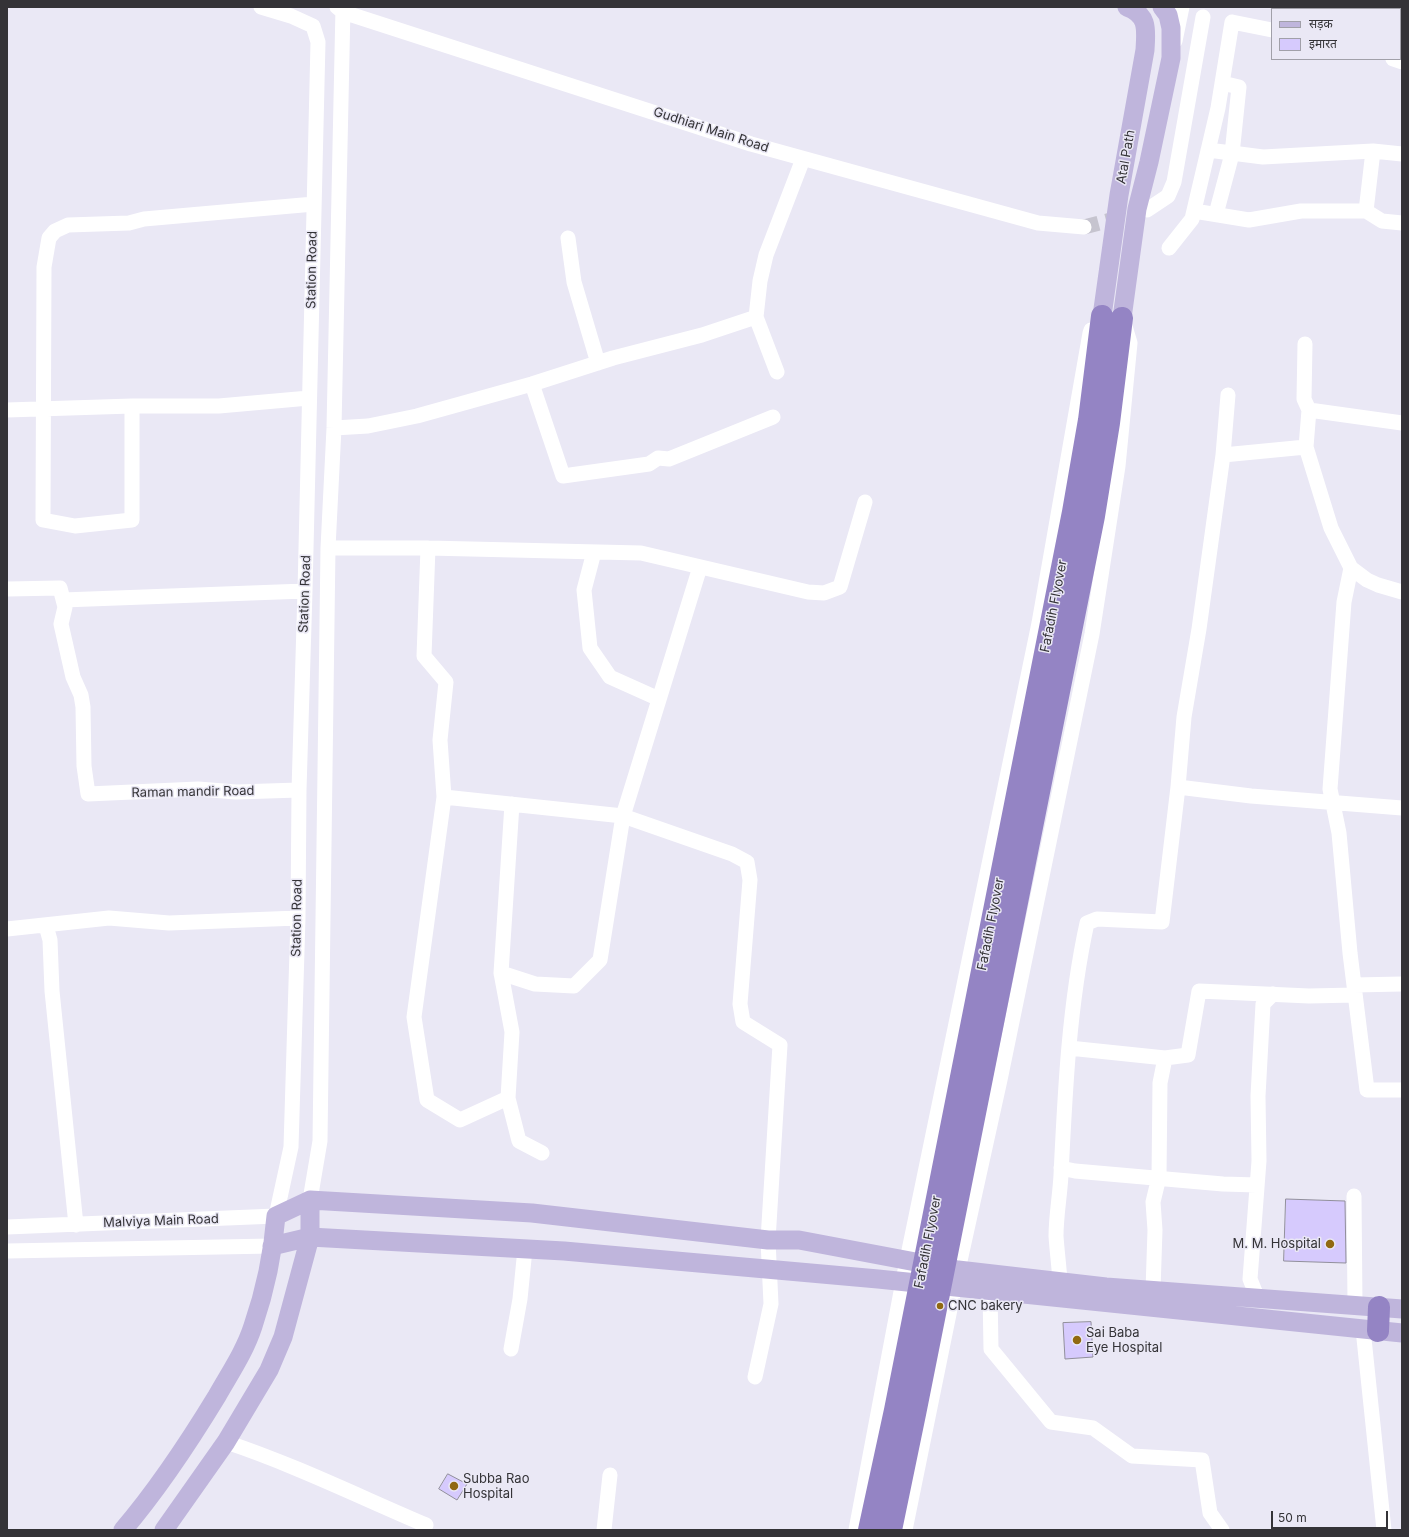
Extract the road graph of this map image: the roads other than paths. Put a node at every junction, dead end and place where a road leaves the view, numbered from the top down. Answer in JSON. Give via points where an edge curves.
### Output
{"nodes":[{"id":1,"x":261,"y":7,"type":"edge"},
{"id":2,"x":1127,"y":7,"type":"edge"},
{"id":3,"x":1162,"y":7,"type":"edge"},
{"id":4,"x":1182,"y":7,"type":"edge"},
{"id":5,"x":341,"y":8,"type":"edge"},
{"id":6,"x":1203,"y":17,"type":"dead end"},
{"id":7,"x":1271,"y":30,"type":"edge"},
{"id":8,"x":1170,"y":58,"type":"junction"},
{"id":9,"x":1222,"y":83,"type":"junction"},
{"id":10,"x":1208,"y":150,"type":"junction"},
{"id":11,"x":1373,"y":151,"type":"junction"},
{"id":12,"x":1232,"y":154,"type":"junction"},
{"id":13,"x":1402,"y":154,"type":"edge"},
{"id":14,"x":803,"y":158,"type":"junction"},
{"id":15,"x":314,"y":204,"type":"junction"},
{"id":16,"x":1147,"y":210,"type":"dead end"},
{"id":17,"x":1366,"y":210,"type":"junction"},
{"id":18,"x":1194,"y":211,"type":"junction"},
{"id":19,"x":1216,"y":214,"type":"junction"},
{"id":20,"x":1402,"y":223,"type":"edge"},
{"id":21,"x":1084,"y":227,"type":"tunnel mouth"},
{"id":22,"x":568,"y":238,"type":"dead end"},
{"id":23,"x":1169,"y":248,"type":"dead end"},
{"id":24,"x":756,"y":317,"type":"junction"},
{"id":25,"x":1112,"y":317,"type":"junction"},
{"id":26,"x":1305,"y":344,"type":"dead end"},
{"id":27,"x":1108,"y":354,"type":"junction"},
{"id":28,"x":598,"y":363,"type":"junction"},
{"id":29,"x":777,"y":372,"type":"dead end"},
{"id":30,"x":532,"y":384,"type":"junction"},
{"id":31,"x":1228,"y":395,"type":"dead end"},
{"id":32,"x":309,"y":398,"type":"junction"},
{"id":33,"x":132,"y":406,"type":"junction"},
{"id":34,"x":7,"y":410,"type":"edge"},
{"id":35,"x":44,"y":410,"type":"junction"},
{"id":36,"x":1309,"y":410,"type":"junction"},
{"id":37,"x":773,"y":418,"type":"dead end"},
{"id":38,"x":1402,"y":423,"type":"edge"},
{"id":39,"x":334,"y":428,"type":"junction"},
{"id":40,"x":1306,"y":447,"type":"junction"},
{"id":41,"x":1223,"y":455,"type":"junction"},
{"id":42,"x":865,"y":502,"type":"dead end"},
{"id":43,"x":328,"y":548,"type":"junction"},
{"id":44,"x":428,"y":548,"type":"junction"},
{"id":45,"x":594,"y":552,"type":"junction"},
{"id":46,"x":700,"y":567,"type":"junction"},
{"id":47,"x":1351,"y":568,"type":"junction"},
{"id":48,"x":8,"y":589,"type":"edge"},
{"id":49,"x":305,"y":591,"type":"junction"},
{"id":50,"x":1402,"y":592,"type":"edge"},
{"id":51,"x":63,"y":600,"type":"junction"},
{"id":52,"x":659,"y":699,"type":"junction"},
{"id":53,"x":1178,"y":787,"type":"junction"},
{"id":54,"x":299,"y":790,"type":"junction"},
{"id":55,"x":444,"y":797,"type":"junction"},
{"id":56,"x":1332,"y":802,"type":"junction"},
{"id":57,"x":512,"y":804,"type":"junction"},
{"id":58,"x":1402,"y":808,"type":"edge"},
{"id":59,"x":624,"y":816,"type":"junction"},
{"id":60,"x":298,"y":918,"type":"junction"},
{"id":61,"x":46,"y":926,"type":"junction"},
{"id":62,"x":7,"y":930,"type":"edge"},
{"id":63,"x":501,"y":973,"type":"junction"},
{"id":64,"x":1402,"y":984,"type":"edge"},
{"id":65,"x":1354,"y":990,"type":"junction"},
{"id":66,"x":1273,"y":994,"type":"junction"},
{"id":67,"x":1069,"y":1048,"type":"junction"},
{"id":68,"x":1165,"y":1058,"type":"junction"},
{"id":69,"x":1402,"y":1090,"type":"edge"},
{"id":70,"x":508,"y":1098,"type":"junction"},
{"id":71,"x":542,"y":1153,"type":"dead end"},
{"id":72,"x":1061,"y":1168,"type":"junction"},
{"id":73,"x":1159,"y":1177,"type":"junction"},
{"id":74,"x":1257,"y":1185,"type":"junction"},
{"id":75,"x":1354,"y":1196,"type":"dead end"},
{"id":76,"x":310,"y":1200,"type":"junction"},
{"id":77,"x":276,"y":1216,"type":"junction"},
{"id":78,"x":76,"y":1225,"type":"junction"},
{"id":79,"x":7,"y":1227,"type":"edge"},
{"id":80,"x":29,"y":1227,"type":"junction"},
{"id":81,"x":310,"y":1237,"type":"junction"},
{"id":82,"x":768,"y":1240,"type":"junction"},
{"id":83,"x":272,"y":1246,"type":"junction"},
{"id":84,"x":525,"y":1249,"type":"junction"},
{"id":85,"x":29,"y":1250,"type":"junction"},
{"id":86,"x":7,"y":1251,"type":"edge"},
{"id":87,"x":908,"y":1260,"type":"junction"},
{"id":88,"x":770,"y":1270,"type":"junction"},
{"id":89,"x":956,"y":1278,"type":"junction"},
{"id":90,"x":1060,"y":1281,"type":"junction"},
{"id":91,"x":904,"y":1282,"type":"junction"},
{"id":92,"x":1153,"y":1290,"type":"junction"},
{"id":93,"x":990,"y":1291,"type":"junction"},
{"id":94,"x":1258,"y":1299,"type":"junction"},
{"id":95,"x":1355,"y":1304,"type":"junction"},
{"id":96,"x":1378,"y":1307,"type":"junction"},
{"id":97,"x":1402,"y":1309,"type":"edge"},
{"id":98,"x":1371,"y":1330,"type":"junction"},
{"id":99,"x":1402,"y":1333,"type":"edge"},
{"id":100,"x":512,"y":1349,"type":"dead end"},
{"id":101,"x":755,"y":1378,"type":"dead end"},
{"id":102,"x":226,"y":1442,"type":"junction"},
{"id":103,"x":610,"y":1475,"type":"dead end"},
{"id":104,"x":426,"y":1526,"type":"dead end"},
{"id":105,"x":123,"y":1530,"type":"edge"},
{"id":106,"x":164,"y":1530,"type":"edge"},
{"id":107,"x":604,"y":1530,"type":"edge"},
{"id":108,"x":856,"y":1530,"type":"edge"},
{"id":109,"x":869,"y":1530,"type":"edge"},
{"id":110,"x":891,"y":1530,"type":"edge"},
{"id":111,"x":905,"y":1530,"type":"edge"},
{"id":112,"x":1222,"y":1530,"type":"edge"},
{"id":113,"x":1384,"y":1530,"type":"edge"}],
"edges":[{"from":1,"to":15,"type":"street","name":"Station Road","via":[[313,26],[318,42]]},
{"from":2,"to":25,"type":"main road","name":"Atal Path","via":[[1139,13],[1144,20],[1146,31],[1145,50],[1119,195]]},
{"from":3,"to":8,"type":"main road","name":"Atal Path","via":[[1168,15],[1171,28]]},
{"from":4,"to":8,"type":"street"},
{"from":5,"to":14,"type":"street","name":"Gudhiari Main Road","via":[[751,144]]},
{"from":5,"to":39,"type":"street","name":"Station Road"},
{"from":6,"to":16,"type":"street","via":[[1174,182],[1168,196]]},
{"from":7,"to":9,"type":"street","via":[[1232,22]]},
{"from":8,"to":25,"type":"main road","name":"Atal Path","via":[[1149,162]]},
{"from":9,"to":10,"type":"street"},
{"from":9,"to":12,"type":"street","via":[[1239,87]]},
{"from":10,"to":12,"type":"street"},
{"from":10,"to":18,"type":"street"},
{"from":11,"to":12,"type":"street","via":[[1263,158]]},
{"from":11,"to":13,"type":"street"},
{"from":11,"to":17,"type":"street"},
{"from":12,"to":19,"type":"street"},
{"from":14,"to":21,"type":"street","name":"Gudhiari Main Road","via":[[1038,223]]},
{"from":14,"to":24,"type":"street","via":[[766,255]]},
{"from":15,"to":32,"type":"street","name":"Station Road"},
{"from":15,"to":35,"type":"street","via":[[144,219],[129,223],[68,226],[55,231],[49,238],[44,267]]},
{"from":17,"to":19,"type":"street","via":[[1301,211],[1249,220]]},
{"from":17,"to":20,"type":"street","via":[[1382,221]]},
{"from":18,"to":19,"type":"street"},
{"from":18,"to":23,"type":"street","via":[[1192,219]]},
{"from":22,"to":28,"type":"street","via":[[574,282]]},
{"from":24,"to":28,"type":"street","via":[[702,335]]},
{"from":24,"to":29,"type":"street"},
{"from":25,"to":27,"type":"highway","name":"Fafadih Flyover"},
{"from":25,"to":87,"type":"street","via":[[1090,333],[1039,623]]},
{"from":25,"to":89,"type":"street","via":[[1130,343],[1118,466],[1092,634],[1000,1080]]},
{"from":26,"to":36,"type":"street","via":[[1304,399]]},
{"from":27,"to":109,"type":"highway","name":"Fafadih Flyover","via":[[1089,420],[1073,512]]},
{"from":27,"to":110,"type":"highway","name":"Fafadih Flyover","via":[[1109,423],[1094,516]]},
{"from":28,"to":30,"type":"street"},
{"from":30,"to":37,"type":"street","via":[[563,476],[649,464],[658,458],[669,459]]},
{"from":30,"to":39,"type":"street","via":[[417,416],[368,426]]},
{"from":31,"to":41,"type":"street"},
{"from":32,"to":33,"type":"street","via":[[219,406]]},
{"from":32,"to":49,"type":"street","name":"Station Road"},
{"from":33,"to":35,"type":"street"},
{"from":33,"to":35,"type":"street","via":[[132,520],[75,526],[43,520]]},
{"from":34,"to":35,"type":"street"},
{"from":36,"to":38,"type":"street"},
{"from":36,"to":40,"type":"street"},
{"from":39,"to":43,"type":"street","name":"Station Road"},
{"from":40,"to":41,"type":"street"},
{"from":40,"to":47,"type":"street","via":[[1332,528]]},
{"from":41,"to":53,"type":"street","via":[[1184,717]]},
{"from":42,"to":46,"type":"street","via":[[840,587],[824,593],[808,592]]},
{"from":43,"to":44,"type":"street"},
{"from":43,"to":76,"type":"street","name":"Station Road","via":[[320,1141]]},
{"from":44,"to":45,"type":"street"},
{"from":44,"to":55,"type":"street","via":[[424,656],[446,682],[440,740]]},
{"from":45,"to":46,"type":"street","via":[[641,553]]},
{"from":45,"to":52,"type":"street","via":[[584,590],[590,648],[610,678]]},
{"from":46,"to":52,"type":"street"},
{"from":47,"to":50,"type":"street","via":[[1367,580]]},
{"from":47,"to":56,"type":"street","via":[[1344,602],[1330,789]]},
{"from":48,"to":51,"type":"street","via":[[60,588]]},
{"from":49,"to":51,"type":"street"},
{"from":49,"to":54,"type":"street","name":"Station Road"},
{"from":51,"to":54,"type":"street","name":"Raman mandir Road","via":[[65,607],[61,624],[83,707],[84,766],[88,794],[198,789],[236,792]]},
{"from":52,"to":59,"type":"street"},
{"from":53,"to":56,"type":"street"},
{"from":53,"to":67,"type":"street","via":[[1162,922],[1097,919],[1087,923]]},
{"from":54,"to":60,"type":"street","name":"Station Road"},
{"from":55,"to":57,"type":"street"},
{"from":55,"to":70,"type":"street","via":[[414,1017],[427,1100],[460,1120]]},
{"from":56,"to":58,"type":"street"},
{"from":56,"to":65,"type":"street","via":[[1339,833]]},
{"from":57,"to":59,"type":"street"},
{"from":57,"to":63,"type":"street"},
{"from":59,"to":63,"type":"street","via":[[600,960],[574,986],[535,984]]},
{"from":59,"to":82,"type":"street","via":[[748,862],[750,880],[740,1004],[743,1022],[780,1045]]},
{"from":60,"to":61,"type":"street","via":[[169,923],[109,918]]},
{"from":60,"to":77,"type":"street","name":"Station Road","via":[[292,1147]]},
{"from":61,"to":62,"type":"street"},
{"from":61,"to":78,"type":"street","via":[[50,940],[52,991]]},
{"from":63,"to":70,"type":"street","via":[[512,1032]]},
{"from":64,"to":65,"type":"street"},
{"from":65,"to":66,"type":"street","via":[[1309,996]]},
{"from":65,"to":69,"type":"street","via":[[1367,1090]]},
{"from":66,"to":68,"type":"street","via":[[1199,991],[1188,1055]]},
{"from":66,"to":74,"type":"street","via":[[1263,1004]]},
{"from":67,"to":68,"type":"street"},
{"from":67,"to":72,"type":"street"},
{"from":68,"to":73,"type":"street","via":[[1160,1083]]},
{"from":70,"to":71,"type":"street","via":[[519,1141]]},
{"from":72,"to":73,"type":"street"},
{"from":72,"to":90,"type":"street","via":[[1056,1235]]},
{"from":73,"to":74,"type":"street"},
{"from":73,"to":92,"type":"street","via":[[1153,1202]]},
{"from":74,"to":94,"type":"street","via":[[1250,1279]]},
{"from":75,"to":95,"type":"street"},
{"from":76,"to":77,"type":"main road","name":"Malviya Main Road"},
{"from":76,"to":81,"type":"main road"},
{"from":76,"to":82,"type":"main road","via":[[532,1213]]},
{"from":77,"to":78,"type":"street","name":"Malviya Main Road"},
{"from":77,"to":83,"type":"main road"},
{"from":78,"to":80,"type":"street","name":"Malviya Main Road"},
{"from":79,"to":80,"type":"street","name":"Malviya Main Road"},
{"from":80,"to":85,"type":"street"},
{"from":81,"to":83,"type":"main road"},
{"from":81,"to":84,"type":"main road"},
{"from":81,"to":102,"type":"main road","via":[[283,1337],[269,1370]]},
{"from":82,"to":87,"type":"main road","via":[[799,1240]]},
{"from":82,"to":88,"type":"street"},
{"from":83,"to":85,"type":"street"},
{"from":83,"to":105,"type":"main road","via":[[263,1294],[241,1355],[177,1458]]},
{"from":84,"to":88,"type":"main road","via":[[564,1250]]},
{"from":84,"to":100,"type":"street"},
{"from":85,"to":86,"type":"street"},
{"from":87,"to":89,"type":"main road"},
{"from":87,"to":91,"type":"street"},
{"from":88,"to":91,"type":"main road"},
{"from":88,"to":101,"type":"street","via":[[771,1304]]},
{"from":89,"to":90,"type":"main road"},
{"from":89,"to":91,"type":"main road"},
{"from":89,"to":93,"type":"main road"},
{"from":89,"to":111,"type":"street"},
{"from":90,"to":92,"type":"main road","via":[[1106,1288]]},
{"from":91,"to":108,"type":"street"},
{"from":92,"to":94,"type":"main road"},
{"from":93,"to":98,"type":"main road"},
{"from":93,"to":112,"type":"street","via":[[991,1349],[1051,1422],[1093,1428],[1132,1456],[1202,1460],[1210,1513]]},
{"from":94,"to":95,"type":"main road"},
{"from":95,"to":96,"type":"main road"},
{"from":96,"to":97,"type":"main road"},
{"from":96,"to":98,"type":"highway"},
{"from":98,"to":99,"type":"main road"},
{"from":98,"to":113,"type":"street"},
{"from":102,"to":104,"type":"street","via":[[274,1458]]},
{"from":102,"to":106,"type":"main road"},
{"from":103,"to":107,"type":"street"}]}
